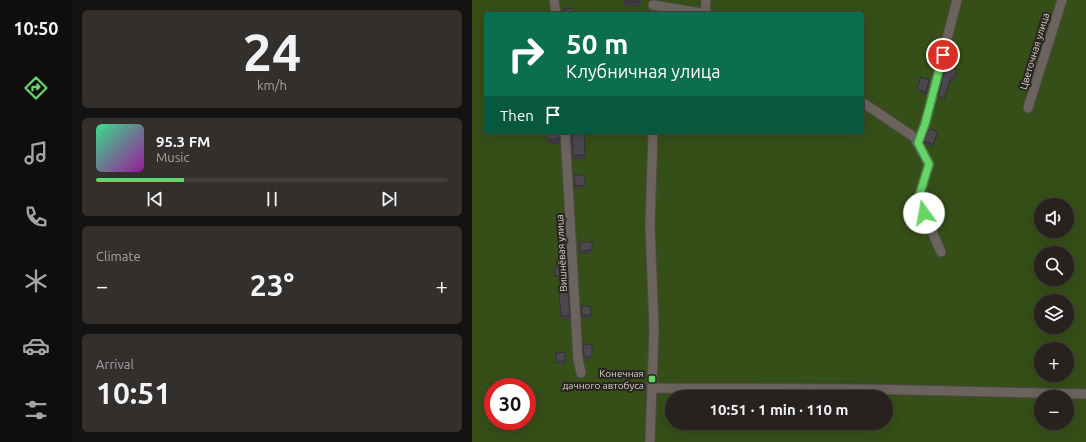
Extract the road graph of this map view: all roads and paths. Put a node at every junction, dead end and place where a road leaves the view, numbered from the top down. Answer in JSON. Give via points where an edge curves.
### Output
{"nodes":[{"id":1,"x":554,"y":0,"type":"edge"},
{"id":2,"x":706,"y":0,"type":"edge"},
{"id":3,"x":957,"y":0,"type":"edge"},
{"id":4,"x":1062,"y":0,"type":"edge"},
{"id":5,"x":653,"y":6,"type":"edge"},
{"id":6,"x":556,"y":12,"type":"edge"},
{"id":7,"x":693,"y":12,"type":"edge"},
{"id":8,"x":706,"y":12,"type":"edge"},
{"id":9,"x":864,"y":103,"type":"edge"},
{"id":10,"x":1028,"y":108,"type":"dead end"},
{"id":11,"x":565,"y":134,"type":"edge"},
{"id":12,"x":653,"y":134,"type":"edge"},
{"id":13,"x":918,"y":143,"type":"junction"},
{"id":14,"x":941,"y":252,"type":"dead end"},
{"id":15,"x":580,"y":373,"type":"dead end"},
{"id":16,"x":652,"y":388,"type":"junction"},
{"id":17,"x":1086,"y":394,"type":"edge"},
{"id":18,"x":650,"y":442,"type":"edge"}],
"edges":[{"from":1,"to":6,"type":"street"},
{"from":2,"to":8,"type":"street"},
{"from":3,"to":13,"type":"street"},
{"from":4,"to":10,"type":"street","name":"Цветочная улица"},
{"from":5,"to":7,"type":"street"},
{"from":9,"to":13,"type":"street","via":[[914,137]]},
{"from":11,"to":15,"type":"street","name":"Вишнёвая улица"},
{"from":12,"to":16,"type":"street","via":[[650,225],[654,330]]},
{"from":13,"to":14,"type":"street","via":[[929,164],[918,200]]},
{"from":16,"to":17,"type":"street"},
{"from":16,"to":18,"type":"street"}]}
